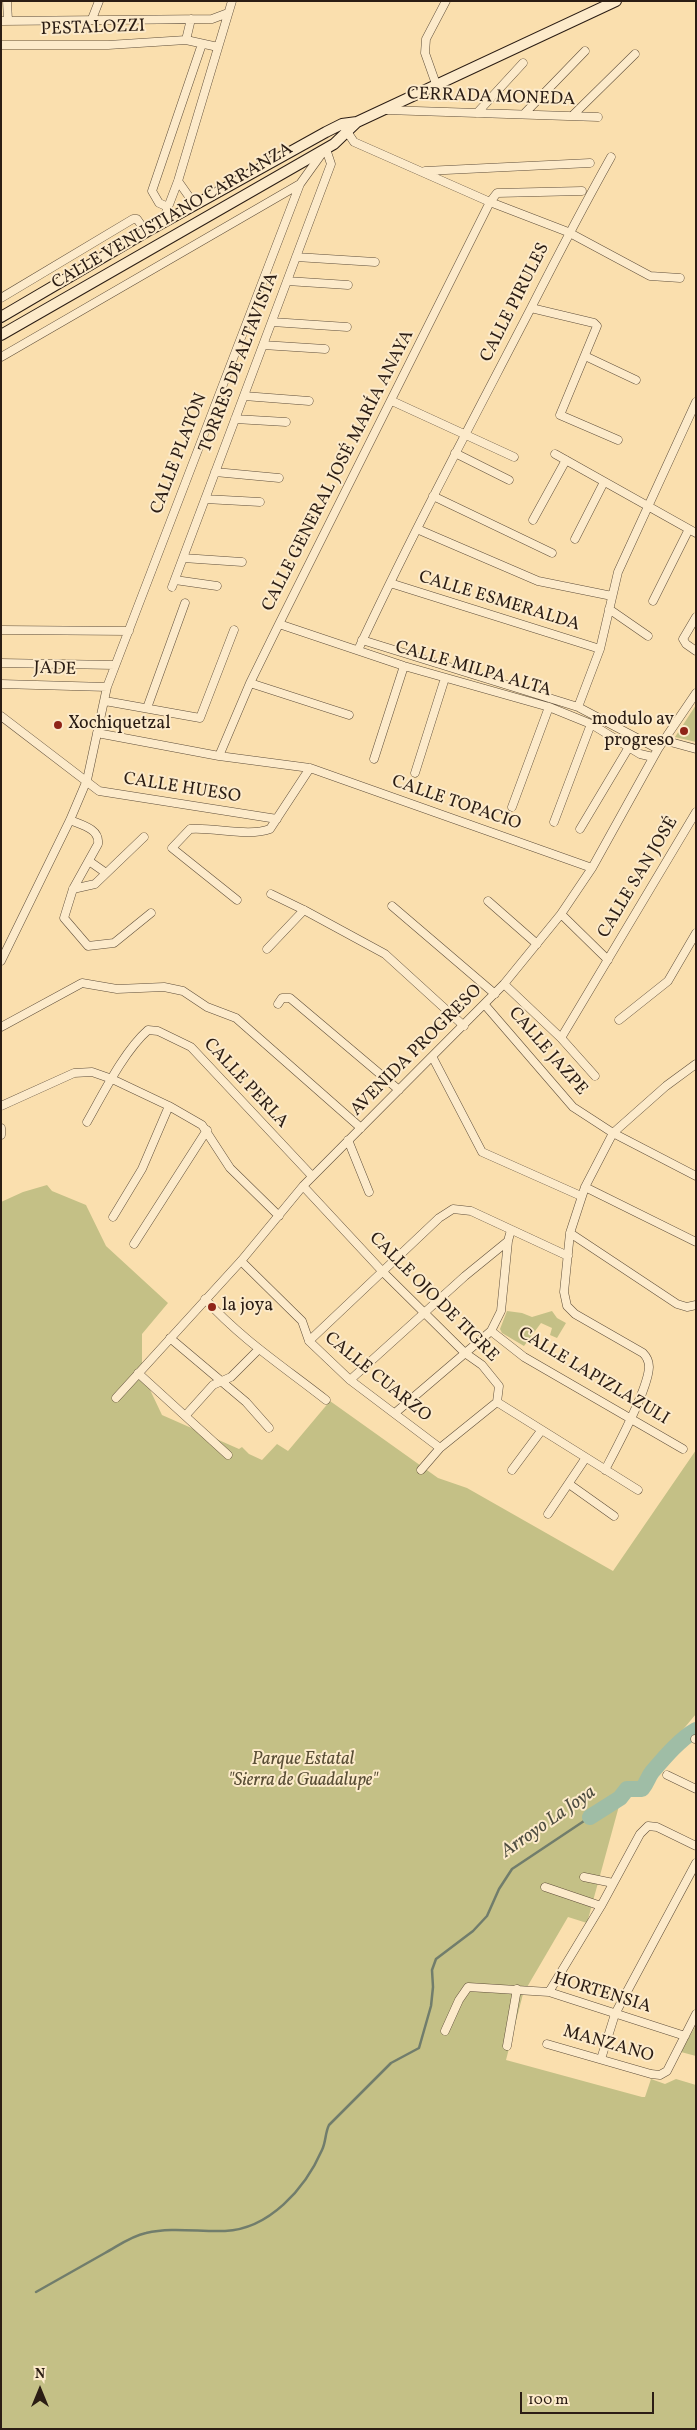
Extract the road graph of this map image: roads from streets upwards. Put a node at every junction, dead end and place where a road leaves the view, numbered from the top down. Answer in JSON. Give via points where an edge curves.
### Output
{"nodes":[{"id":1,"x":7,"y":1,"type":"edge"},
{"id":2,"x":100,"y":1,"type":"edge"},
{"id":3,"x":232,"y":1,"type":"edge"},
{"id":4,"x":446,"y":1,"type":"edge"},
{"id":5,"x":616,"y":1,"type":"edge"},
{"id":6,"x":228,"y":13,"type":"junction"},
{"id":7,"x":92,"y":19,"type":"junction"},
{"id":8,"x":191,"y":19,"type":"junction"},
{"id":9,"x":4,"y":21,"type":"edge"},
{"id":10,"x":186,"y":40,"type":"junction"},
{"id":11,"x":202,"y":44,"type":"junction"},
{"id":12,"x":1,"y":45,"type":"edge"},
{"id":13,"x":218,"y":47,"type":"junction"},
{"id":14,"x":585,"y":51,"type":"dead end"},
{"id":15,"x":635,"y":54,"type":"dead end"},
{"id":16,"x":523,"y":63,"type":"dead end"},
{"id":17,"x":436,"y":84,"type":"junction"},
{"id":18,"x":384,"y":110,"type":"junction"},
{"id":19,"x":477,"y":113,"type":"junction"},
{"id":20,"x":524,"y":114,"type":"junction"},
{"id":21,"x":572,"y":116,"type":"junction"},
{"id":22,"x":598,"y":117,"type":"dead end"},
{"id":23,"x":345,"y":128,"type":"junction"},
{"id":24,"x":326,"y":148,"type":"junction"},
{"id":25,"x":611,"y":157,"type":"dead end"},
{"id":26,"x":590,"y":163,"type":"dead end"},
{"id":27,"x":423,"y":171,"type":"junction"},
{"id":28,"x":178,"y":181,"type":"junction"},
{"id":29,"x":300,"y":184,"type":"junction"},
{"id":30,"x":582,"y":191,"type":"dead end"},
{"id":31,"x":200,"y":202,"type":"junction"},
{"id":32,"x":490,"y":202,"type":"junction"},
{"id":33,"x":168,"y":207,"type":"junction"},
{"id":34,"x":162,"y":223,"type":"junction"},
{"id":35,"x":146,"y":232,"type":"junction"},
{"id":36,"x":568,"y":232,"type":"junction"},
{"id":37,"x":296,"y":257,"type":"junction"},
{"id":38,"x":375,"y":262,"type":"dead end"},
{"id":39,"x":680,"y":278,"type":"dead end"},
{"id":40,"x":287,"y":281,"type":"junction"},
{"id":41,"x":348,"y":285,"type":"dead end"},
{"id":42,"x":1,"y":298,"type":"edge"},
{"id":43,"x":532,"y":308,"type":"junction"},
{"id":44,"x":1,"y":317,"type":"edge"},
{"id":45,"x":272,"y":322,"type":"junction"},
{"id":46,"x":347,"y":326,"type":"dead end"},
{"id":47,"x":1,"y":335,"type":"edge"},
{"id":48,"x":263,"y":345,"type":"junction"},
{"id":49,"x":325,"y":349,"type":"dead end"},
{"id":50,"x":585,"y":356,"type":"junction"},
{"id":51,"x":1,"y":357,"type":"edge"},
{"id":52,"x":636,"y":380,"type":"dead end"},
{"id":53,"x":244,"y":396,"type":"junction"},
{"id":54,"x":309,"y":401,"type":"dead end"},
{"id":55,"x":392,"y":401,"type":"junction"},
{"id":56,"x":696,"y":402,"type":"edge"},
{"id":57,"x":236,"y":418,"type":"junction"},
{"id":58,"x":286,"y":422,"type":"dead end"},
{"id":59,"x":464,"y":433,"type":"junction"},
{"id":60,"x":618,"y":440,"type":"dead end"},
{"id":61,"x":455,"y":452,"type":"junction"},
{"id":62,"x":555,"y":454,"type":"dead end"},
{"id":63,"x":514,"y":456,"type":"dead end"},
{"id":64,"x":566,"y":460,"type":"junction"},
{"id":65,"x":215,"y":472,"type":"junction"},
{"id":66,"x":279,"y":478,"type":"dead end"},
{"id":67,"x":509,"y":480,"type":"dead end"},
{"id":68,"x":604,"y":482,"type":"junction"},
{"id":69,"x":433,"y":496,"type":"junction"},
{"id":70,"x":205,"y":499,"type":"junction"},
{"id":71,"x":260,"y":502,"type":"dead end"},
{"id":72,"x":648,"y":507,"type":"junction"},
{"id":73,"x":533,"y":520,"type":"dead end"},
{"id":74,"x":417,"y":529,"type":"junction"},
{"id":75,"x":692,"y":531,"type":"edge"},
{"id":76,"x":575,"y":539,"type":"dead end"},
{"id":77,"x":552,"y":554,"type":"dead end"},
{"id":78,"x":183,"y":558,"type":"junction"},
{"id":79,"x":242,"y":562,"type":"dead end"},
{"id":80,"x":390,"y":583,"type":"junction"},
{"id":81,"x":218,"y":586,"type":"dead end"},
{"id":82,"x":612,"y":596,"type":"junction"},
{"id":83,"x":653,"y":601,"type":"dead end"},
{"id":84,"x":185,"y":603,"type":"dead end"},
{"id":85,"x":609,"y":609,"type":"junction"},
{"id":86,"x":696,"y":617,"type":"edge"},
{"id":87,"x":278,"y":624,"type":"junction"},
{"id":88,"x":1,"y":630,"type":"edge"},
{"id":89,"x":234,"y":630,"type":"dead end"},
{"id":90,"x":129,"y":631,"type":"junction"},
{"id":91,"x":648,"y":636,"type":"dead end"},
{"id":92,"x":362,"y":640,"type":"junction"},
{"id":93,"x":600,"y":649,"type":"junction"},
{"id":94,"x":358,"y":650,"type":"junction"},
{"id":95,"x":696,"y":651,"type":"edge"},
{"id":96,"x":1,"y":663,"type":"edge"},
{"id":97,"x":115,"y":665,"type":"junction"},
{"id":98,"x":404,"y":666,"type":"junction"},
{"id":99,"x":445,"y":678,"type":"junction"},
{"id":100,"x":250,"y":683,"type":"junction"},
{"id":101,"x":1,"y":684,"type":"edge"},
{"id":102,"x":107,"y":687,"type":"junction"},
{"id":103,"x":696,"y":692,"type":"edge"},
{"id":104,"x":105,"y":701,"type":"junction"},
{"id":105,"x":578,"y":706,"type":"junction"},
{"id":106,"x":549,"y":707,"type":"junction"},
{"id":107,"x":147,"y":708,"type":"junction"},
{"id":108,"x":349,"y":714,"type":"dead end"},
{"id":109,"x":1,"y":716,"type":"edge"},
{"id":110,"x":591,"y":724,"type":"junction"},
{"id":111,"x":97,"y":733,"type":"junction"},
{"id":112,"x":663,"y":740,"type":"junction"},
{"id":113,"x":629,"y":747,"type":"junction"},
{"id":114,"x":658,"y":749,"type":"junction"},
{"id":115,"x":696,"y":749,"type":"edge"},
{"id":116,"x":219,"y":756,"type":"junction"},
{"id":117,"x":653,"y":757,"type":"junction"},
{"id":118,"x":374,"y":759,"type":"dead end"},
{"id":119,"x":310,"y":768,"type":"junction"},
{"id":120,"x":414,"y":773,"type":"dead end"},
{"id":121,"x":87,"y":780,"type":"junction"},
{"id":122,"x":512,"y":807,"type":"dead end"},
{"id":123,"x":696,"y":812,"type":"edge"},
{"id":124,"x":277,"y":819,"type":"junction"},
{"id":125,"x":70,"y":820,"type":"junction"},
{"id":126,"x":554,"y":822,"type":"dead end"},
{"id":127,"x":580,"y":829,"type":"dead end"},
{"id":128,"x":144,"y":837,"type":"dead end"},
{"id":129,"x":89,"y":861,"type":"junction"},
{"id":130,"x":592,"y":868,"type":"junction"},
{"id":131,"x":106,"y":873,"type":"junction"},
{"id":132,"x":73,"y":889,"type":"junction"},
{"id":133,"x":271,"y":894,"type":"dead end"},
{"id":134,"x":237,"y":900,"type":"dead end"},
{"id":135,"x":488,"y":901,"type":"dead end"},
{"id":136,"x":392,"y":906,"type":"dead end"},
{"id":137,"x":304,"y":910,"type":"junction"},
{"id":138,"x":151,"y":913,"type":"dead end"},
{"id":139,"x":561,"y":914,"type":"junction"},
{"id":140,"x":696,"y":933,"type":"edge"},
{"id":141,"x":537,"y":944,"type":"junction"},
{"id":142,"x":267,"y":949,"type":"dead end"},
{"id":143,"x":608,"y":960,"type":"junction"},
{"id":144,"x":1,"y":961,"type":"edge"},
{"id":145,"x":504,"y":984,"type":"junction"},
{"id":146,"x":495,"y":994,"type":"junction"},
{"id":147,"x":278,"y":1004,"type":"dead end"},
{"id":148,"x":485,"y":1005,"type":"junction"},
{"id":149,"x":619,"y":1020,"type":"dead end"},
{"id":150,"x":464,"y":1026,"type":"junction"},
{"id":151,"x":1,"y":1028,"type":"edge"},
{"id":152,"x":561,"y":1038,"type":"junction"},
{"id":153,"x":433,"y":1058,"type":"junction"},
{"id":154,"x":696,"y":1064,"type":"edge"},
{"id":155,"x":595,"y":1076,"type":"dead end"},
{"id":156,"x":112,"y":1079,"type":"junction"},
{"id":157,"x":399,"y":1090,"type":"junction"},
{"id":158,"x":1,"y":1106,"type":"edge"},
{"id":159,"x":169,"y":1106,"type":"junction"},
{"id":160,"x":87,"y":1122,"type":"dead end"},
{"id":161,"x":1,"y":1128,"type":"edge"},
{"id":162,"x":361,"y":1128,"type":"junction"},
{"id":163,"x":208,"y":1130,"type":"junction"},
{"id":164,"x":613,"y":1133,"type":"junction"},
{"id":165,"x":1,"y":1135,"type":"edge"},
{"id":166,"x":348,"y":1140,"type":"junction"},
{"id":167,"x":312,"y":1176,"type":"junction"},
{"id":168,"x":696,"y":1176,"type":"edge"},
{"id":169,"x":303,"y":1186,"type":"junction"},
{"id":170,"x":585,"y":1187,"type":"junction"},
{"id":171,"x":369,"y":1192,"type":"dead end"},
{"id":172,"x":581,"y":1196,"type":"junction"},
{"id":173,"x":279,"y":1216,"type":"junction"},
{"id":174,"x":113,"y":1217,"type":"dead end"},
{"id":175,"x":511,"y":1230,"type":"junction"},
{"id":176,"x":570,"y":1233,"type":"junction"},
{"id":177,"x":508,"y":1241,"type":"junction"},
{"id":178,"x":696,"y":1242,"type":"edge"},
{"id":179,"x":134,"y":1244,"type":"dead end"},
{"id":180,"x":568,"y":1256,"type":"junction"},
{"id":181,"x":241,"y":1261,"type":"junction"},
{"id":182,"x":383,"y":1272,"type":"junction"},
{"id":183,"x":205,"y":1299,"type":"junction"},
{"id":184,"x":696,"y":1305,"type":"edge"},
{"id":185,"x":424,"y":1312,"type":"junction"},
{"id":186,"x":490,"y":1331,"type":"junction"},
{"id":187,"x":170,"y":1338,"type":"junction"},
{"id":188,"x":309,"y":1341,"type":"junction"},
{"id":189,"x":258,"y":1350,"type":"junction"},
{"id":190,"x":465,"y":1353,"type":"junction"},
{"id":191,"x":138,"y":1374,"type":"junction"},
{"id":192,"x":350,"y":1380,"type":"junction"},
{"id":193,"x":222,"y":1382,"type":"junction"},
{"id":194,"x":116,"y":1398,"type":"dead end"},
{"id":195,"x":326,"y":1400,"type":"dead end"},
{"id":196,"x":497,"y":1402,"type":"junction"},
{"id":197,"x":395,"y":1412,"type":"junction"},
{"id":198,"x":186,"y":1415,"type":"junction"},
{"id":199,"x":631,"y":1418,"type":"junction"},
{"id":200,"x":269,"y":1428,"type":"dead end"},
{"id":201,"x":541,"y":1431,"type":"junction"},
{"id":202,"x":440,"y":1448,"type":"junction"},
{"id":203,"x":683,"y":1449,"type":"dead end"},
{"id":204,"x":228,"y":1455,"type":"dead end"},
{"id":205,"x":586,"y":1458,"type":"junction"},
{"id":206,"x":421,"y":1470,"type":"dead end"},
{"id":207,"x":512,"y":1470,"type":"dead end"},
{"id":208,"x":605,"y":1470,"type":"junction"},
{"id":209,"x":569,"y":1484,"type":"junction"},
{"id":210,"x":638,"y":1490,"type":"dead end"},
{"id":211,"x":548,"y":1514,"type":"dead end"},
{"id":212,"x":614,"y":1516,"type":"dead end"},
{"id":213,"x":667,"y":1775,"type":"dead end"},
{"id":214,"x":696,"y":1789,"type":"edge"},
{"id":215,"x":696,"y":1846,"type":"edge"},
{"id":216,"x":696,"y":1863,"type":"edge"},
{"id":217,"x":584,"y":1876,"type":"dead end"},
{"id":218,"x":613,"y":1883,"type":"junction"},
{"id":219,"x":545,"y":1887,"type":"dead end"},
{"id":220,"x":600,"y":1906,"type":"junction"},
{"id":221,"x":517,"y":1989,"type":"junction"},
{"id":222,"x":549,"y":1992,"type":"junction"},
{"id":223,"x":615,"y":2014,"type":"junction"},
{"id":224,"x":696,"y":2014,"type":"edge"},
{"id":225,"x":445,"y":2031,"type":"dead end"},
{"id":226,"x":686,"y":2036,"type":"junction"},
{"id":227,"x":548,"y":2044,"type":"dead end"},
{"id":228,"x":506,"y":2046,"type":"dead end"},
{"id":229,"x":601,"y":2059,"type":"junction"}],
"edges":[{"from":1,"to":9,"type":"street"},
{"from":2,"to":7,"type":"street"},
{"from":3,"to":6,"type":"street"},
{"from":4,"to":17,"type":"street","via":[[426,39],[425,53]]},
{"from":5,"to":17,"type":"street","name":"CALLE VENUSTIANO CARRANZA"},
{"from":6,"to":8,"type":"street","via":[[212,19]]},
{"from":6,"to":13,"type":"street"},
{"from":7,"to":8,"type":"street"},
{"from":7,"to":9,"type":"street"},
{"from":8,"to":10,"type":"street"},
{"from":10,"to":11,"type":"street","name":"PESTALOZZI"},
{"from":10,"to":12,"type":"street","name":"PESTALOZZI","via":[[108,45]]},
{"from":11,"to":13,"type":"street","name":"PESTALOZZI"},
{"from":11,"to":33,"type":"street","via":[[152,191],[158,203]]},
{"from":13,"to":28,"type":"street"},
{"from":14,"to":20,"type":"street"},
{"from":15,"to":21,"type":"street"},
{"from":16,"to":19,"type":"street"},
{"from":17,"to":18,"type":"street","name":"CALLE VENUSTIANO CARRANZA"},
{"from":18,"to":19,"type":"street","name":"CERRADA MONEDA"},
{"from":18,"to":23,"type":"street","name":"CALLE VENUSTIANO CARRANZA"},
{"from":19,"to":20,"type":"street","name":"CERRADA MONEDA"},
{"from":20,"to":21,"type":"street","name":"CERRADA MONEDA"},
{"from":21,"to":22,"type":"street","name":"CERRADA MONEDA"},
{"from":23,"to":24,"type":"street","name":"CALLE VENUSTIANO CARRANZA"},
{"from":23,"to":27,"type":"street","via":[[354,142]]},
{"from":23,"to":31,"type":"street","name":"CALLE VENUSTIANO CARRANZA"},
{"from":24,"to":29,"type":"street","name":"CALLE PLATÓN"},
{"from":24,"to":37,"type":"street","name":"TORRES DE ALTAVISTA","via":[[331,164]]},
{"from":24,"to":47,"type":"street","name":"CALLE VENUSTIANO CARRANZA"},
{"from":25,"to":36,"type":"street"},
{"from":26,"to":27,"type":"street"},
{"from":27,"to":32,"type":"street"},
{"from":28,"to":31,"type":"street","via":[[190,198]]},
{"from":28,"to":33,"type":"street"},
{"from":29,"to":51,"type":"street"},
{"from":29,"to":90,"type":"street","name":"CALLE PLATÓN"},
{"from":30,"to":32,"type":"street","via":[[497,193]]},
{"from":31,"to":34,"type":"street","name":"CALLE VENUSTIANO CARRANZA"},
{"from":32,"to":36,"type":"street"},
{"from":32,"to":55,"type":"street","name":"CALLE GENERAL JOSÉ MARÍA ANAYA"},
{"from":33,"to":34,"type":"street"},
{"from":34,"to":35,"type":"street","name":"CALLE VENUSTIANO CARRANZA"},
{"from":35,"to":42,"type":"street","via":[[137,219],[132,219]]},
{"from":35,"to":44,"type":"street","name":"CALLE VENUSTIANO CARRANZA"},
{"from":36,"to":39,"type":"street","name":"CALLE PIRULES","via":[[650,276]]},
{"from":36,"to":43,"type":"street","name":"CALLE PIRULES"},
{"from":37,"to":38,"type":"street"},
{"from":37,"to":40,"type":"street","name":"TORRES DE ALTAVISTA"},
{"from":40,"to":41,"type":"street"},
{"from":40,"to":45,"type":"street","name":"TORRES DE ALTAVISTA"},
{"from":43,"to":50,"type":"street","via":[[594,323],[596,331]]},
{"from":43,"to":59,"type":"street","name":"CALLE PIRULES"},
{"from":45,"to":46,"type":"street"},
{"from":45,"to":48,"type":"street","name":"TORRES DE ALTAVISTA"},
{"from":48,"to":49,"type":"street"},
{"from":48,"to":53,"type":"street","name":"TORRES DE ALTAVISTA"},
{"from":50,"to":52,"type":"street"},
{"from":50,"to":60,"type":"street","via":[[560,415]]},
{"from":53,"to":54,"type":"street"},
{"from":53,"to":57,"type":"street","name":"TORRES DE ALTAVISTA"},
{"from":55,"to":59,"type":"street"},
{"from":55,"to":87,"type":"street","name":"CALLE GENERAL JOSÉ MARÍA ANAYA"},
{"from":56,"to":72,"type":"street"},
{"from":57,"to":58,"type":"street"},
{"from":57,"to":65,"type":"street","name":"TORRES DE ALTAVISTA"},
{"from":59,"to":61,"type":"street","name":"CALLE PIRULES"},
{"from":59,"to":63,"type":"street"},
{"from":61,"to":67,"type":"street"},
{"from":61,"to":69,"type":"street","name":"CALLE PIRULES"},
{"from":62,"to":64,"type":"street"},
{"from":64,"to":68,"type":"street"},
{"from":64,"to":73,"type":"street"},
{"from":65,"to":66,"type":"street"},
{"from":65,"to":70,"type":"street","name":"TORRES DE ALTAVISTA"},
{"from":68,"to":72,"type":"street"},
{"from":68,"to":76,"type":"street"},
{"from":69,"to":74,"type":"street","name":"CALLE PIRULES"},
{"from":69,"to":77,"type":"street"},
{"from":70,"to":71,"type":"street"},
{"from":70,"to":78,"type":"street","name":"TORRES DE ALTAVISTA"},
{"from":72,"to":75,"type":"street"},
{"from":72,"to":82,"type":"street","via":[[618,572]]},
{"from":74,"to":80,"type":"street","name":"CALLE PIRULES"},
{"from":74,"to":82,"type":"street","name":"CALLE ESMERALDA","via":[[538,581]]},
{"from":75,"to":83,"type":"street"},
{"from":78,"to":79,"type":"street"},
{"from":78,"to":81,"type":"street","name":"TORRES DE ALTAVISTA","via":[[173,584]]},
{"from":80,"to":92,"type":"street","name":"CALLE PIRULES"},
{"from":80,"to":93,"type":"street","name":"CALLE ESMERALDA"},
{"from":82,"to":85,"type":"street"},
{"from":84,"to":107,"type":"street"},
{"from":85,"to":91,"type":"street"},
{"from":85,"to":93,"type":"street"},
{"from":86,"to":95,"type":"street","via":[[683,639]]},
{"from":87,"to":94,"type":"street","name":"CALLE MILPA ALTA"},
{"from":87,"to":100,"type":"street","name":"CALLE GENERAL JOSÉ MARÍA ANAYA"},
{"from":88,"to":90,"type":"street"},
{"from":89,"to":107,"type":"street","via":[[200,718]]},
{"from":90,"to":97,"type":"street","name":"CALLE PLATÓN"},
{"from":92,"to":94,"type":"street","name":"CALLE PIRULES"},
{"from":92,"to":105,"type":"street","name":"CALLE MILPA ALTA"},
{"from":93,"to":105,"type":"street"},
{"from":94,"to":98,"type":"street","name":"CALLE MILPA ALTA"},
{"from":96,"to":97,"type":"street"},
{"from":97,"to":102,"type":"street","name":"CALLE PLATÓN"},
{"from":98,"to":99,"type":"street","name":"CALLE MILPA ALTA"},
{"from":98,"to":118,"type":"street"},
{"from":99,"to":106,"type":"street","name":"CALLE MILPA ALTA"},
{"from":99,"to":120,"type":"street"},
{"from":100,"to":108,"type":"street"},
{"from":100,"to":116,"type":"street","name":"CALLE GENERAL JOSÉ MARÍA ANAYA"},
{"from":101,"to":102,"type":"street","name":"JADE"},
{"from":102,"to":104,"type":"street","name":"CALLE PLATÓN"},
{"from":103,"to":112,"type":"street","name":"AVENIDA PROGRESO"},
{"from":104,"to":107,"type":"street"},
{"from":104,"to":111,"type":"street","name":"CALLE PLATÓN"},
{"from":105,"to":114,"type":"street","name":"CALLE MILPA ALTA"},
{"from":106,"to":110,"type":"street","name":"CALLE MILPA ALTA"},
{"from":106,"to":122,"type":"street"},
{"from":109,"to":121,"type":"street","name":"CALLE HUESO"},
{"from":110,"to":113,"type":"street","name":"CALLE MILPA ALTA"},
{"from":110,"to":126,"type":"street"},
{"from":111,"to":116,"type":"street","name":"CALLE TOPACIO"},
{"from":111,"to":121,"type":"street","name":"CALLE PLATÓN"},
{"from":112,"to":114,"type":"street","name":"AVENIDA PROGRESO"},
{"from":112,"to":115,"type":"street"},
{"from":113,"to":117,"type":"street","name":"CALLE MILPA ALTA"},
{"from":113,"to":127,"type":"street"},
{"from":114,"to":117,"type":"street","name":"AVENIDA PROGRESO"},
{"from":116,"to":119,"type":"street","name":"CALLE TOPACIO"},
{"from":117,"to":130,"type":"street","name":"AVENIDA PROGRESO"},
{"from":119,"to":124,"type":"street"},
{"from":119,"to":130,"type":"street","name":"CALLE TOPACIO"},
{"from":121,"to":124,"type":"street","name":"CALLE HUESO","via":[[99,791]]},
{"from":121,"to":125,"type":"street","name":"CALLE PLATÓN"},
{"from":123,"to":143,"type":"street","name":"CALLE SAN JOSÉ"},
{"from":124,"to":134,"type":"street","via":[[264,832],[190,829],[172,848]]},
{"from":125,"to":129,"type":"street","via":[[96,832],[99,838]]},
{"from":125,"to":144,"type":"street","name":"CALLE PLATÓN"},
{"from":128,"to":131,"type":"street"},
{"from":129,"to":131,"type":"street"},
{"from":129,"to":132,"type":"street"},
{"from":130,"to":139,"type":"street","name":"AVENIDA PROGRESO"},
{"from":131,"to":132,"type":"street","via":[[95,884]]},
{"from":132,"to":138,"type":"street","via":[[64,918],[88,946],[114,943]]},
{"from":133,"to":137,"type":"street"},
{"from":135,"to":141,"type":"street"},
{"from":136,"to":146,"type":"street"},
{"from":137,"to":142,"type":"street"},
{"from":137,"to":150,"type":"street","via":[[385,954]]},
{"from":139,"to":141,"type":"street","name":"AVENIDA PROGRESO"},
{"from":139,"to":143,"type":"street","name":"CALLE SAN JOSÉ"},
{"from":140,"to":149,"type":"street","via":[[668,981]]},
{"from":141,"to":145,"type":"street","name":"AVENIDA PROGRESO"},
{"from":143,"to":152,"type":"street","name":"CALLE SAN JOSÉ"},
{"from":145,"to":146,"type":"street","name":"AVENIDA PROGRESO"},
{"from":145,"to":152,"type":"street"},
{"from":146,"to":148,"type":"street","name":"AVENIDA PROGRESO"},
{"from":147,"to":157,"type":"street","via":[[282,998],[290,998]]},
{"from":148,"to":150,"type":"street","name":"AVENIDA PROGRESO"},
{"from":148,"to":164,"type":"street","name":"CALLE JAZPE","via":[[573,1107]]},
{"from":150,"to":153,"type":"street","name":"AVENIDA PROGRESO"},
{"from":151,"to":162,"type":"street","via":[[82,983],[117,989],[164,987],[183,991],[236,1018]]},
{"from":152,"to":155,"type":"street"},
{"from":153,"to":157,"type":"street","name":"AVENIDA PROGRESO"},
{"from":153,"to":172,"type":"street","via":[[482,1152]]},
{"from":154,"to":164,"type":"street"},
{"from":156,"to":158,"type":"street","via":[[92,1072],[74,1074]]},
{"from":156,"to":159,"type":"street"},
{"from":156,"to":160,"type":"street","name":"CALLE PERLA"},
{"from":156,"to":167,"type":"street","name":"CALLE PERLA","via":[[141,1036],[148,1030],[158,1031],[191,1048]]},
{"from":157,"to":162,"type":"street","name":"AVENIDA PROGRESO"},
{"from":159,"to":163,"type":"street"},
{"from":159,"to":174,"type":"street","via":[[142,1169]]},
{"from":161,"to":165,"type":"street"},
{"from":162,"to":166,"type":"street","name":"AVENIDA PROGRESO"},
{"from":163,"to":173,"type":"street","via":[[230,1168]]},
{"from":163,"to":179,"type":"street"},
{"from":164,"to":168,"type":"street","name":"CALLE JAZPE"},
{"from":164,"to":170,"type":"street"},
{"from":166,"to":167,"type":"street","name":"AVENIDA PROGRESO"},
{"from":166,"to":171,"type":"street"},
{"from":167,"to":169,"type":"street","name":"AVENIDA PROGRESO"},
{"from":169,"to":173,"type":"street","name":"AVENIDA PROGRESO"},
{"from":169,"to":182,"type":"street","name":"CALLE OJO DE TIGRE"},
{"from":170,"to":172,"type":"street"},
{"from":170,"to":178,"type":"street"},
{"from":172,"to":176,"type":"street"},
{"from":173,"to":181,"type":"street","name":"AVENIDA PROGRESO"},
{"from":175,"to":177,"type":"street","name":"CALLE LAPIZLAZULI"},
{"from":175,"to":180,"type":"street"},
{"from":175,"to":182,"type":"street","via":[[471,1211],[453,1209],[439,1218]]},
{"from":176,"to":180,"type":"street"},
{"from":176,"to":184,"type":"street","via":[[677,1304]]},
{"from":177,"to":185,"type":"street"},
{"from":177,"to":186,"type":"street","name":"CALLE LAPIZLAZULI","via":[[502,1311]]},
{"from":180,"to":199,"type":"street","via":[[564,1292],[567,1306],[648,1358],[647,1375]]},
{"from":181,"to":183,"type":"street","name":"AVENIDA PROGRESO"},
{"from":181,"to":188,"type":"street","name":"CALLE CUARZO","via":[[302,1321]]},
{"from":182,"to":185,"type":"street","name":"CALLE OJO DE TIGRE"},
{"from":182,"to":188,"type":"street"},
{"from":183,"to":187,"type":"street","name":"AVENIDA PROGRESO"},
{"from":183,"to":189,"type":"street","via":[[227,1324]]},
{"from":185,"to":190,"type":"street","name":"CALLE OJO DE TIGRE"},
{"from":185,"to":192,"type":"street"},
{"from":186,"to":190,"type":"street"},
{"from":186,"to":199,"type":"street","name":"CALLE LAPIZLAZULI","via":[[524,1357]]},
{"from":187,"to":191,"type":"street","name":"AVENIDA PROGRESO"},
{"from":187,"to":193,"type":"street"},
{"from":188,"to":192,"type":"street","name":"CALLE CUARZO"},
{"from":189,"to":193,"type":"street","via":[[231,1378]]},
{"from":189,"to":195,"type":"street","via":[[276,1360]]},
{"from":190,"to":196,"type":"street","name":"CALLE OJO DE TIGRE","via":[[482,1365],[498,1386]]},
{"from":190,"to":197,"type":"street"},
{"from":191,"to":194,"type":"street","name":"AVENIDA PROGRESO"},
{"from":191,"to":198,"type":"street"},
{"from":192,"to":197,"type":"street","name":"CALLE CUARZO"},
{"from":193,"to":198,"type":"street","via":[[213,1385]]},
{"from":193,"to":200,"type":"street"},
{"from":196,"to":201,"type":"street"},
{"from":196,"to":202,"type":"street"},
{"from":197,"to":202,"type":"street","name":"CALLE CUARZO"},
{"from":198,"to":204,"type":"street"},
{"from":199,"to":203,"type":"street","name":"CALLE LAPIZLAZULI"},
{"from":199,"to":208,"type":"street"},
{"from":201,"to":205,"type":"street"},
{"from":201,"to":207,"type":"street"},
{"from":202,"to":206,"type":"street"},
{"from":205,"to":208,"type":"street"},
{"from":205,"to":209,"type":"street"},
{"from":208,"to":210,"type":"street"},
{"from":209,"to":211,"type":"street"},
{"from":209,"to":212,"type":"street"},
{"from":213,"to":214,"type":"street"},
{"from":215,"to":218,"type":"street","via":[[657,1827],[648,1826],[640,1834]]},
{"from":216,"to":223,"type":"street"},
{"from":217,"to":218,"type":"street"},
{"from":218,"to":220,"type":"street"},
{"from":219,"to":220,"type":"street"},
{"from":220,"to":222,"type":"street"},
{"from":221,"to":222,"type":"street","name":"HORTENSIA"},
{"from":221,"to":225,"type":"street","name":"HORTENSIA","via":[[468,1987]]},
{"from":221,"to":228,"type":"street"},
{"from":222,"to":223,"type":"street","name":"HORTENSIA"},
{"from":223,"to":226,"type":"street","name":"HORTENSIA"},
{"from":223,"to":229,"type":"street"},
{"from":224,"to":226,"type":"street"},
{"from":226,"to":229,"type":"street","name":"MANZANO","via":[[667,2070],[660,2075]]},
{"from":227,"to":229,"type":"street","name":"MANZANO"}]}
